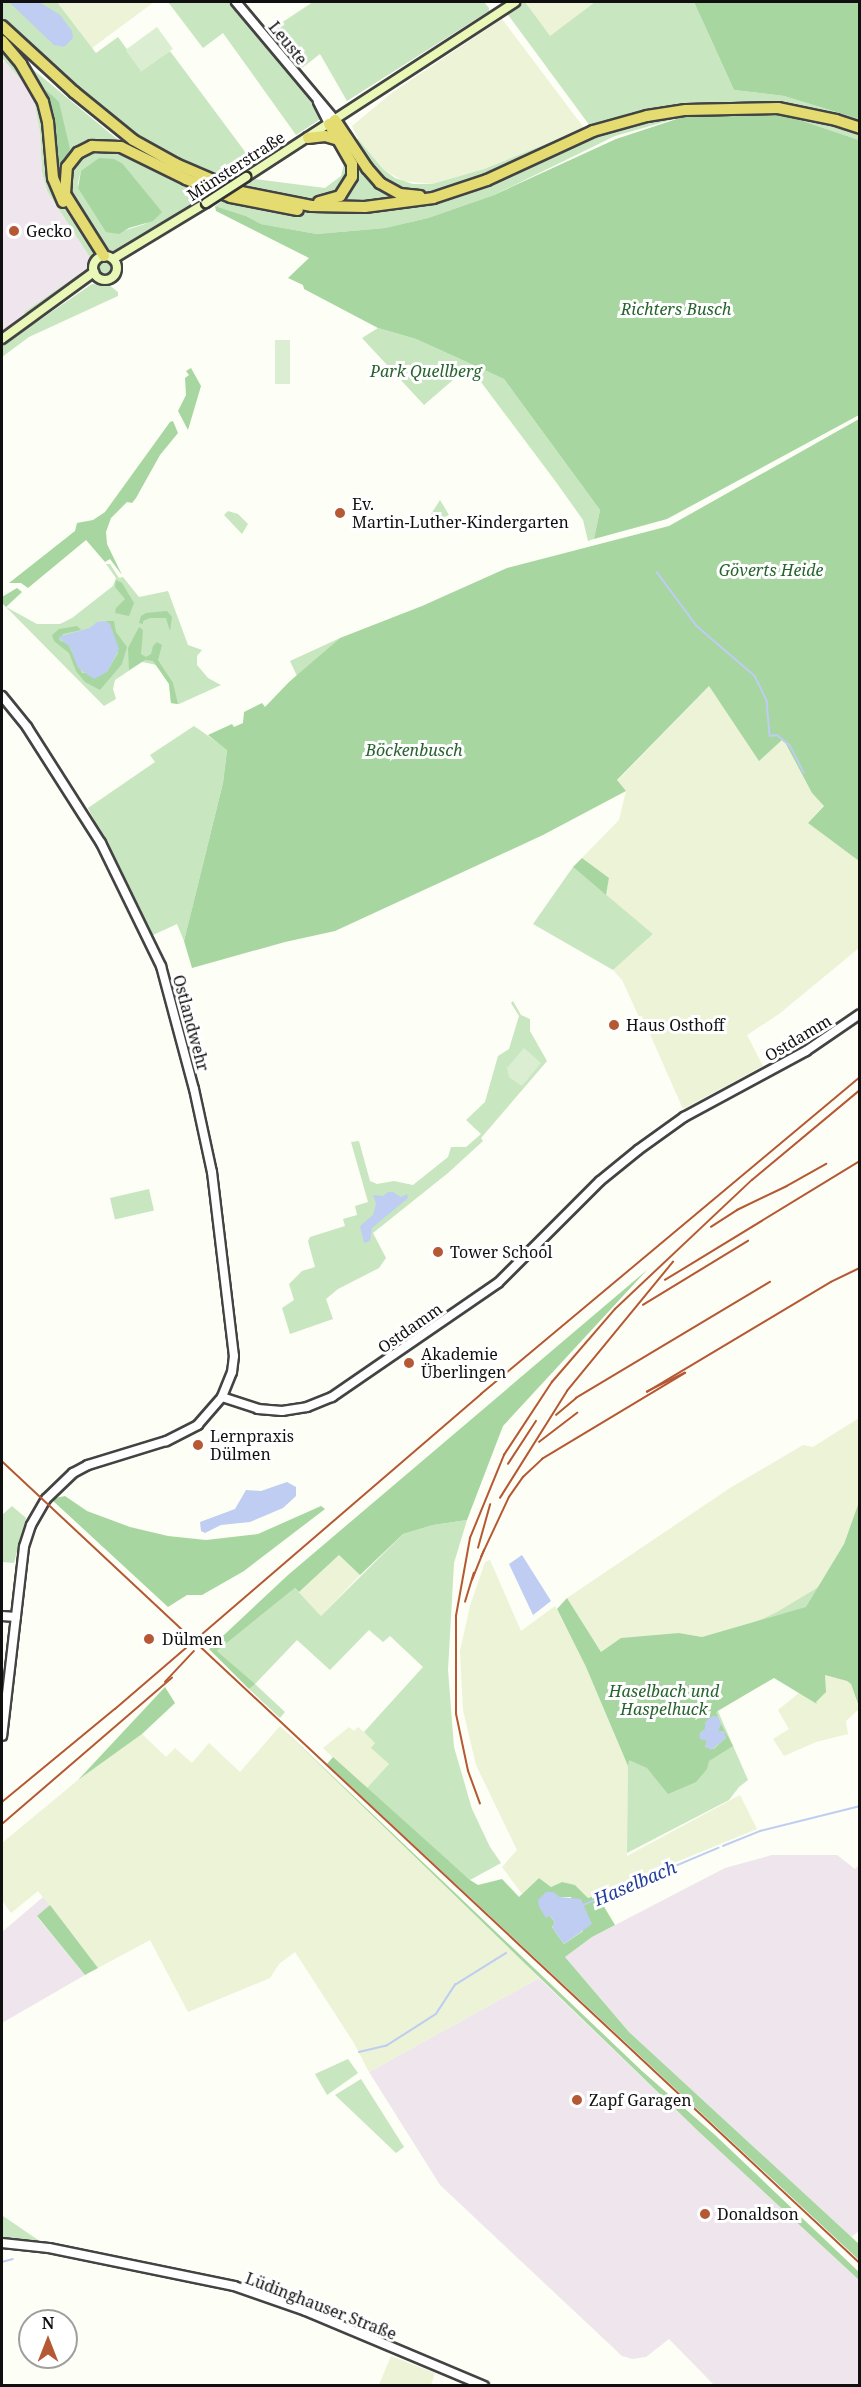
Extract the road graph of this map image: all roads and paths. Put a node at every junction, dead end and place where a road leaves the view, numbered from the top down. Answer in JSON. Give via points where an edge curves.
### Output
{"nodes":[{"id":1,"x":236,"y":2,"type":"edge"},
{"id":2,"x":515,"y":2,"type":"edge"},
{"id":3,"x":2,"y":26,"type":"edge"},
{"id":4,"x":2,"y":39,"type":"edge"},
{"id":5,"x":647,"y":116,"type":"junction"},
{"id":6,"x":332,"y":122,"type":"junction"},
{"id":7,"x":860,"y":128,"type":"edge"},
{"id":8,"x":308,"y":138,"type":"junction"},
{"id":9,"x":339,"y":140,"type":"junction"},
{"id":10,"x":138,"y":153,"type":"junction"},
{"id":11,"x":473,"y":184,"type":"junction"},
{"id":12,"x":282,"y":201,"type":"junction"},
{"id":13,"x":107,"y":260,"type":"junction"},
{"id":14,"x":95,"y":274,"type":"junction"},
{"id":15,"x":2,"y":339,"type":"edge"},
{"id":16,"x":2,"y":696,"type":"edge"},
{"id":17,"x":860,"y":1014,"type":"edge"},
{"id":18,"x":222,"y":1397,"type":"junction"},
{"id":19,"x":2,"y":1616,"type":"edge"},
{"id":20,"x":16,"y":1617,"type":"junction"},
{"id":21,"x":2,"y":1736,"type":"edge"},
{"id":22,"x":2,"y":2243,"type":"edge"},
{"id":23,"x":484,"y":2385,"type":"edge"}],
"edges":[{"from":1,"to":6,"type":"street","name":"Leuste"},
{"from":2,"to":6,"type":"main road","name":"Münsterstraße"},
{"from":3,"to":12,"type":"highway","via":[[133,140],[208,179],[241,192]]},
{"from":4,"to":10,"type":"highway"},
{"from":4,"to":13,"type":"highway","via":[[38,91],[48,122],[57,190],[90,243]]},
{"from":5,"to":7,"type":"highway","via":[[724,107],[778,108]]},
{"from":5,"to":10,"type":"highway","via":[[468,194],[382,212],[316,212],[258,204],[186,179]]},
{"from":5,"to":11,"type":"highway","via":[[593,131]]},
{"from":6,"to":8,"type":"main road","name":"Münsterstraße"},
{"from":6,"to":9,"type":"highway"},
{"from":6,"to":11,"type":"highway","via":[[380,183],[392,191],[423,196]]},
{"from":8,"to":9,"type":"highway","via":[[325,136]]},
{"from":8,"to":13,"type":"main road","name":"Münsterstraße","bridge":true,"via":[[121,261]]},
{"from":9,"to":12,"type":"highway","via":[[352,164],[352,177],[340,196],[312,203]]},
{"from":10,"to":13,"type":"highway","via":[[114,145],[92,146],[78,153],[67,167],[65,194]]},
{"from":11,"to":12,"type":"highway","via":[[433,198],[385,206],[312,206]]},
{"from":13,"to":14,"type":"main road"},
{"from":13,"to":14,"type":"main road","name":"Münsterstraße","via":[[115,274],[109,279]]},
{"from":14,"to":15,"type":"main road"},
{"from":16,"to":18,"type":"street","name":"Ostlandwehr","via":[[32,735],[101,843],[166,979],[194,1089],[221,1233],[234,1356]]},
{"from":17,"to":18,"type":"street","name":"Ostdamm","via":[[806,1051],[684,1117],[638,1150],[600,1181],[498,1283],[332,1397],[308,1407],[282,1411],[258,1409]]},
{"from":18,"to":20,"type":"street","via":[[205,1419],[183,1435],[97,1462],[58,1485],[27,1536]]},
{"from":19,"to":20,"type":"street"},
{"from":20,"to":21,"type":"street"},
{"from":22,"to":23,"type":"street","name":"Lüdinghauser Straße","via":[[49,2248],[234,2286],[306,2311]]}]}
